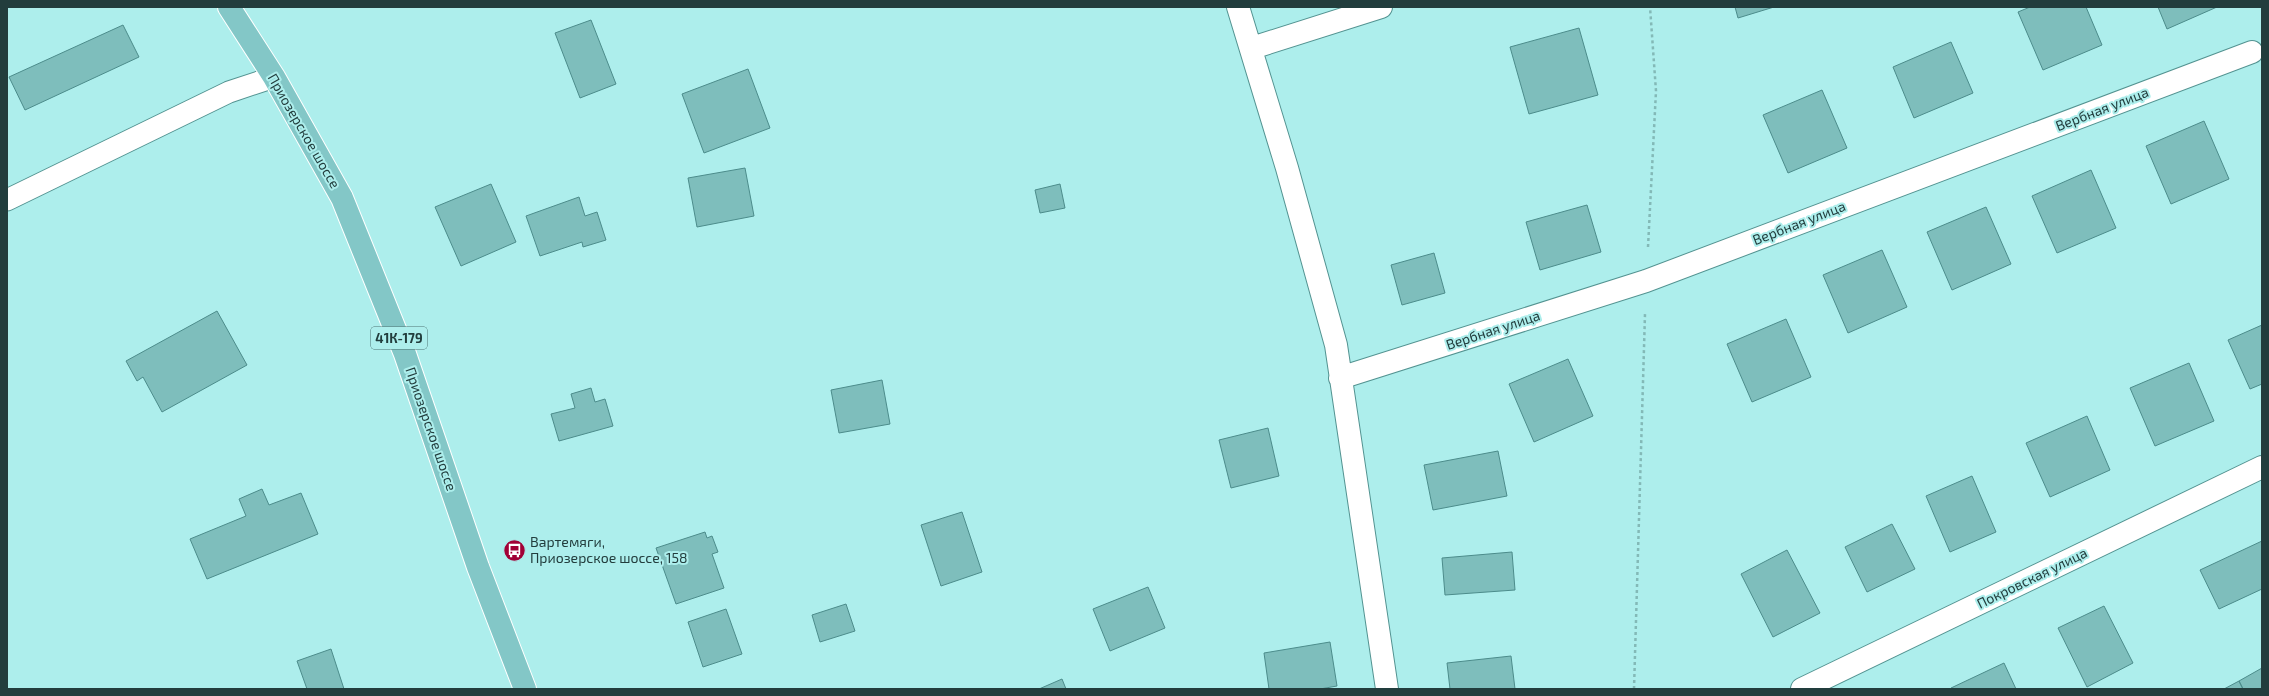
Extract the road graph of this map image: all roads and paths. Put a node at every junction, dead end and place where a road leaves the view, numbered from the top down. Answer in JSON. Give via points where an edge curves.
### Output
{"nodes":[{"id":1,"x":229,"y":7,"type":"edge"},
{"id":2,"x":1238,"y":7,"type":"edge"},
{"id":3,"x":1381,"y":7,"type":"edge"},
{"id":4,"x":1650,"y":7,"type":"edge"},
{"id":5,"x":1252,"y":48,"type":"junction"},
{"id":6,"x":2252,"y":52,"type":"dead end"},
{"id":7,"x":274,"y":78,"type":"junction"},
{"id":8,"x":7,"y":200,"type":"edge"},
{"id":9,"x":1646,"y":281,"type":"junction"},
{"id":10,"x":1340,"y":378,"type":"junction"},
{"id":11,"x":2262,"y":467,"type":"edge"},
{"id":12,"x":525,"y":689,"type":"edge"},
{"id":13,"x":1387,"y":689,"type":"edge"},
{"id":14,"x":1634,"y":689,"type":"edge"},
{"id":15,"x":1802,"y":689,"type":"edge"}],
"edges":[{"from":1,"to":7,"type":"main road","name":"Приозерское шоссе","number":"41К-179"},
{"from":2,"to":5,"type":"street"},
{"from":3,"to":5,"type":"street"},
{"from":4,"to":9,"type":"path","via":[[1656,91]]},
{"from":5,"to":10,"type":"street","via":[[1336,345]]},
{"from":6,"to":9,"type":"street","name":"Вербная улица"},
{"from":7,"to":8,"type":"lane","via":[[229,92]]},
{"from":7,"to":12,"type":"main road","name":"Приозерское шоссе","number":"41К-179","via":[[342,198],[405,354],[478,567]]},
{"from":9,"to":10,"type":"street","name":"Вербная улица"},
{"from":9,"to":14,"type":"path"},
{"from":10,"to":13,"type":"street"},
{"from":11,"to":15,"type":"street","name":"Покровская улица"}]}
